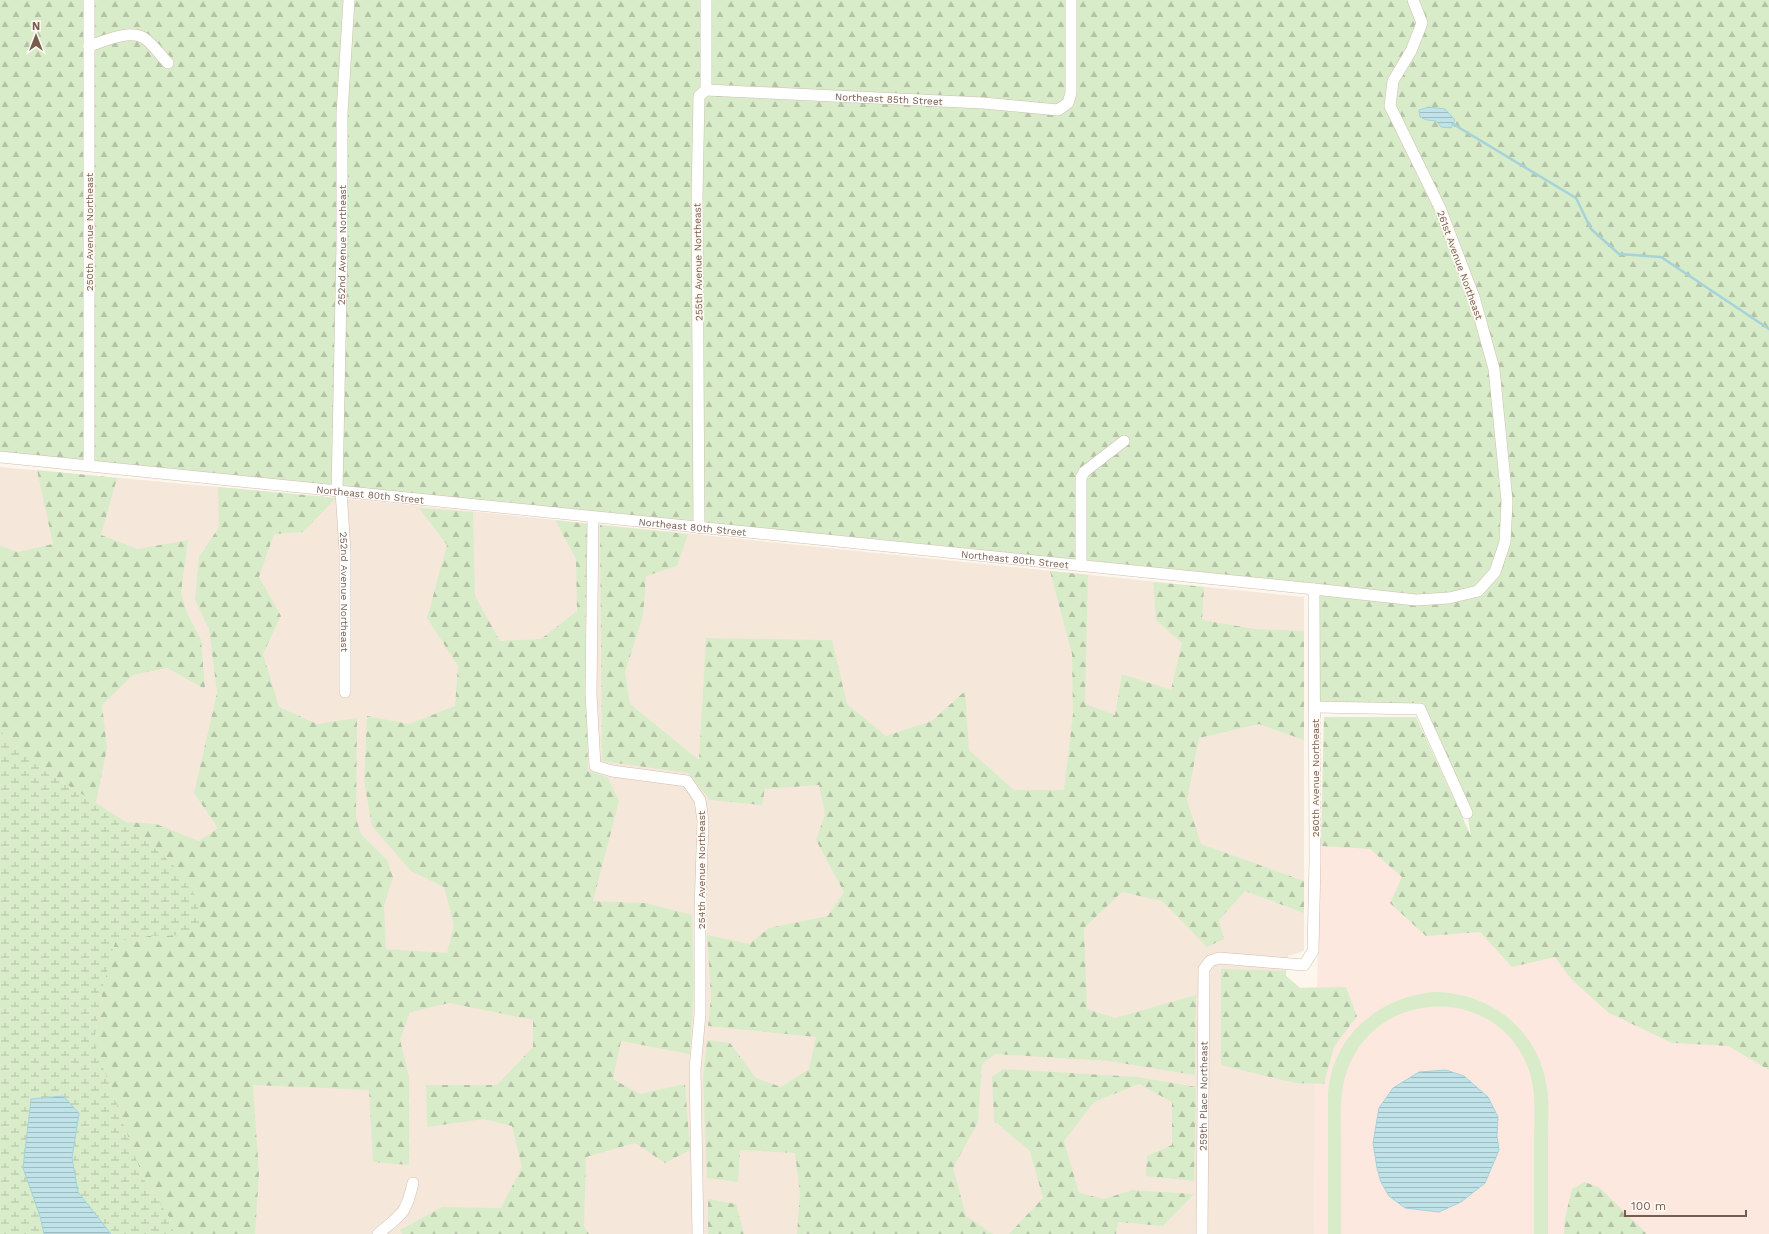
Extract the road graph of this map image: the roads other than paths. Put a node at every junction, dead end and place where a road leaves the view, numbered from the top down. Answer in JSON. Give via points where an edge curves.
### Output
{"nodes":[{"id":1,"x":89,"y":0,"type":"edge"},
{"id":2,"x":349,"y":0,"type":"edge"},
{"id":3,"x":706,"y":0,"type":"edge"},
{"id":4,"x":1071,"y":0,"type":"edge"},
{"id":5,"x":1413,"y":0,"type":"edge"},
{"id":6,"x":90,"y":46,"type":"junction"},
{"id":7,"x":168,"y":63,"type":"dead end"},
{"id":8,"x":706,"y":90,"type":"junction"},
{"id":9,"x":1124,"y":441,"type":"dead end"},
{"id":10,"x":0,"y":457,"type":"edge"},
{"id":11,"x":89,"y":465,"type":"junction"},
{"id":12,"x":339,"y":491,"type":"junction"},
{"id":13,"x":593,"y":517,"type":"junction"},
{"id":14,"x":699,"y":528,"type":"junction"},
{"id":15,"x":1081,"y":566,"type":"junction"},
{"id":16,"x":1314,"y":589,"type":"junction"},
{"id":17,"x":1386,"y":598,"type":"joint"},
{"id":18,"x":345,"y":692,"type":"dead end"},
{"id":19,"x":1315,"y":707,"type":"junction"},
{"id":20,"x":1466,"y":813,"type":"dead end"},
{"id":21,"x":1210,"y":961,"type":"joint"},
{"id":22,"x":413,"y":1183,"type":"dead end"},
{"id":23,"x":378,"y":1234,"type":"edge"},
{"id":24,"x":698,"y":1234,"type":"edge"},
{"id":25,"x":1202,"y":1234,"type":"edge"}],
"edges":[{"from":1,"to":6,"type":"street","name":"250th Avenue Northeast"},
{"from":2,"to":12,"type":"street","name":"252nd Avenue Northeast","via":[[342,113]]},
{"from":3,"to":8,"type":"street","name":"255th Avenue Northeast"},
{"from":4,"to":8,"type":"street","name":"Northeast 85th Street","via":[[1071,93],[1068,103],[1058,110],[983,103]]},
{"from":5,"to":17,"type":"street","name":"261st Avenue Northeast","via":[[1422,23],[1411,51],[1393,81],[1390,106],[1440,208],[1474,297],[1494,369],[1508,501],[1505,542],[1495,572],[1478,590],[1449,598]]},
{"from":6,"to":7,"type":"street","via":[[126,35],[136,35],[145,39]]},
{"from":6,"to":11,"type":"street","name":"250th Avenue Northeast"},
{"from":8,"to":14,"type":"street","name":"255th Avenue Northeast","via":[[699,96]]},
{"from":9,"to":15,"type":"street","via":[[1084,472],[1081,478]]},
{"from":10,"to":11,"type":"street","name":"Northeast 80th Street"},
{"from":11,"to":12,"type":"street","name":"Northeast 80th Street"},
{"from":12,"to":13,"type":"street","name":"Northeast 80th Street"},
{"from":12,"to":18,"type":"street","name":"252nd Avenue Northeast","via":[[345,551]]},
{"from":13,"to":14,"type":"street","name":"Northeast 80th Street"},
{"from":13,"to":24,"type":"street","name":"254th Avenue Northeast","via":[[591,694],[595,766],[612,771],[687,781],[700,800],[703,821],[700,1014],[695,1069]]},
{"from":14,"to":15,"type":"street","name":"Northeast 80th Street"},
{"from":15,"to":16,"type":"street","name":"Northeast 80th Street"},
{"from":16,"to":17,"type":"street","name":"Northeast 80th Street"},
{"from":16,"to":19,"type":"street","name":"260th Avenue Northeast"},
{"from":19,"to":20,"type":"street","via":[[1420,709]]},
{"from":19,"to":21,"type":"street","name":"260th Avenue Northeast","via":[[1313,951],[1304,965],[1219,958]]},
{"from":21,"to":25,"type":"street","name":"259th Place Northeast","via":[[1204,969]]},
{"from":22,"to":23,"type":"street","via":[[409,1202],[403,1213]]}]}
